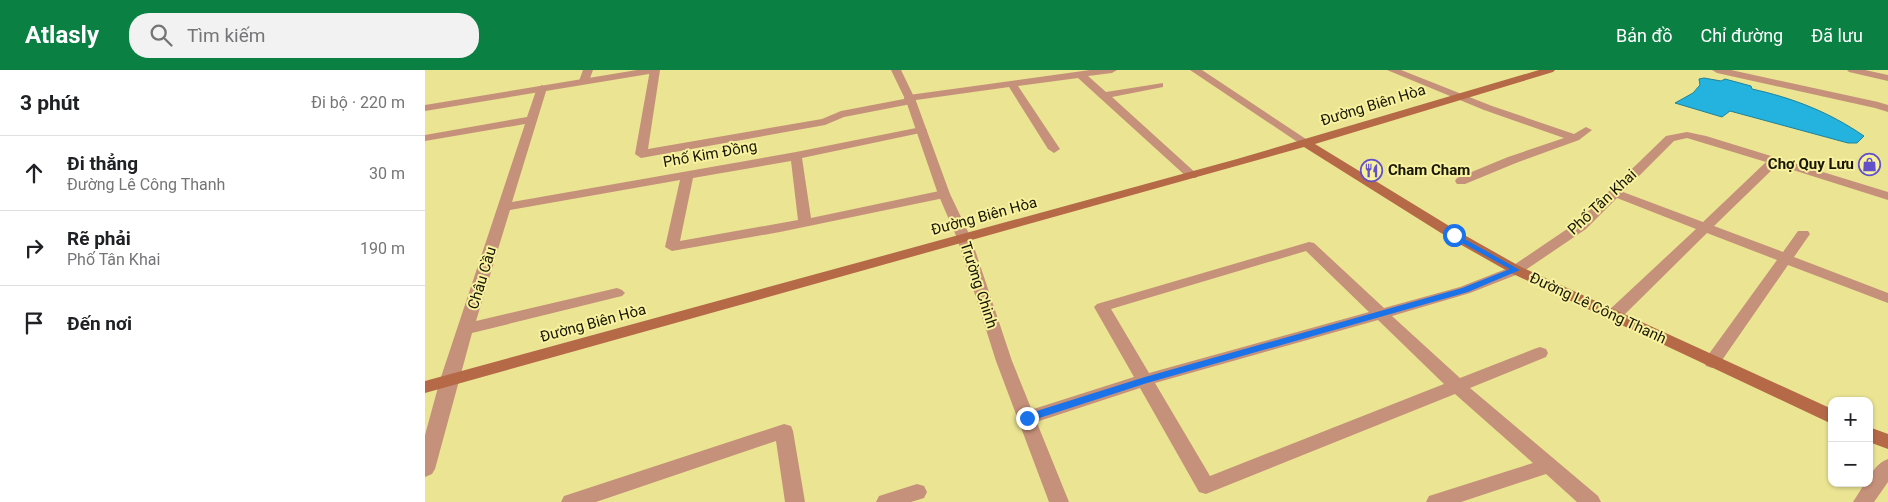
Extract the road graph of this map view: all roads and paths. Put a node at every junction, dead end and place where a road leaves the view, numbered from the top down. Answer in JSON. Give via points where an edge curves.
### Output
{"nodes":[{"id":1,"x":588,"y":70,"type":"edge"},
{"id":2,"x":655,"y":70,"type":"edge"},
{"id":3,"x":896,"y":70,"type":"edge"},
{"id":4,"x":1027,"y":70,"type":"edge"},
{"id":5,"x":1112,"y":70,"type":"edge"},
{"id":6,"x":1195,"y":70,"type":"edge"},
{"id":7,"x":1392,"y":70,"type":"edge"},
{"id":8,"x":1550,"y":70,"type":"edge"},
{"id":9,"x":1717,"y":70,"type":"edge"},
{"id":10,"x":1852,"y":70,"type":"edge"},
{"id":11,"x":1081,"y":75,"type":"junction"},
{"id":12,"x":1888,"y":78,"type":"edge"},
{"id":13,"x":584,"y":81,"type":"junction"},
{"id":14,"x":1035,"y":81,"type":"junction"},
{"id":15,"x":1012,"y":84,"type":"junction"},
{"id":16,"x":1159,"y":85,"type":"dead end"},
{"id":17,"x":542,"y":88,"type":"junction"},
{"id":18,"x":1103,"y":96,"type":"junction"},
{"id":19,"x":1461,"y":96,"type":"junction"},
{"id":20,"x":910,"y":100,"type":"junction"},
{"id":21,"x":1885,"y":106,"type":"edge"},
{"id":22,"x":425,"y":108,"type":"edge"},
{"id":23,"x":532,"y":119,"type":"junction"},
{"id":24,"x":921,"y":130,"type":"junction"},
{"id":25,"x":1586,"y":130,"type":"dead end"},
{"id":26,"x":425,"y":138,"type":"edge"},
{"id":27,"x":1575,"y":138,"type":"junction"},
{"id":28,"x":1306,"y":143,"type":"junction"},
{"id":29,"x":1054,"y":149,"type":"dead end"},
{"id":30,"x":796,"y":156,"type":"junction"},
{"id":31,"x":1774,"y":161,"type":"junction"},
{"id":32,"x":687,"y":175,"type":"junction"},
{"id":33,"x":1192,"y":175,"type":"junction"},
{"id":34,"x":1461,"y":181,"type":"dead end"},
{"id":35,"x":1615,"y":193,"type":"junction"},
{"id":36,"x":944,"y":194,"type":"junction"},
{"id":37,"x":1888,"y":196,"type":"edge"},
{"id":38,"x":505,"y":206,"type":"junction"},
{"id":39,"x":805,"y":223,"type":"junction"},
{"id":40,"x":1705,"y":227,"type":"junction"},
{"id":41,"x":1803,"y":234,"type":"dead end"},
{"id":42,"x":964,"y":238,"type":"junction"},
{"id":43,"x":1785,"y":258,"type":"junction"},
{"id":44,"x":1516,"y":270,"type":"junction"},
{"id":45,"x":617,"y":293,"type":"dead end"},
{"id":46,"x":1888,"y":298,"type":"edge"},
{"id":47,"x":1381,"y":315,"type":"junction"},
{"id":48,"x":1613,"y":316,"type":"junction"},
{"id":49,"x":466,"y":329,"type":"junction"},
{"id":50,"x":1540,"y":352,"type":"dead end"},
{"id":51,"x":1712,"y":362,"type":"junction"},
{"id":52,"x":449,"y":380,"type":"junction"},
{"id":53,"x":1145,"y":380,"type":"junction"},
{"id":54,"x":1456,"y":385,"type":"junction"},
{"id":55,"x":425,"y":387,"type":"edge"},
{"id":56,"x":1828,"y":415,"type":"edge"},
{"id":57,"x":1027,"y":418,"type":"junction"},
{"id":58,"x":1873,"y":436,"type":"edge"},
{"id":59,"x":1888,"y":442,"type":"edge"},
{"id":60,"x":1550,"y":466,"type":"junction"},
{"id":61,"x":1888,"y":467,"type":"edge"},
{"id":62,"x":425,"y":469,"type":"edge"},
{"id":63,"x":917,"y":492,"type":"dead end"},
{"id":64,"x":571,"y":502,"type":"edge"},
{"id":65,"x":795,"y":502,"type":"edge"},
{"id":66,"x":886,"y":502,"type":"edge"},
{"id":67,"x":1059,"y":502,"type":"edge"},
{"id":68,"x":1437,"y":502,"type":"edge"},
{"id":69,"x":1591,"y":502,"type":"edge"},
{"id":70,"x":1863,"y":502,"type":"edge"}],
"edges":[{"from":1,"to":13,"type":"street"},
{"from":2,"to":13,"type":"street"},
{"from":2,"to":20,"type":"street","via":[[641,154],[825,122],[841,114]]},
{"from":3,"to":20,"type":"street","name":"Trường Chinh"},
{"from":4,"to":14,"type":"street"},
{"from":5,"to":11,"type":"street"},
{"from":6,"to":28,"type":"street","name":"Đường Lê Công Thanh"},
{"from":7,"to":19,"type":"street"},
{"from":8,"to":19,"type":"main road","name":"Đường Biên Hòa"},
{"from":9,"to":21,"type":"street"},
{"from":10,"to":12,"type":"street"},
{"from":11,"to":14,"type":"street"},
{"from":11,"to":18,"type":"street"},
{"from":13,"to":17,"type":"street"},
{"from":14,"to":15,"type":"street"},
{"from":15,"to":20,"type":"street"},
{"from":15,"to":29,"type":"street"},
{"from":16,"to":18,"type":"street"},
{"from":17,"to":22,"type":"street"},
{"from":17,"to":23,"type":"street","name":"Châu Cầu"},
{"from":18,"to":33,"type":"street"},
{"from":19,"to":27,"type":"street"},
{"from":19,"to":28,"type":"main road","name":"Đường Biên Hòa"},
{"from":20,"to":24,"type":"street","name":"Trường Chinh"},
{"from":23,"to":26,"type":"street"},
{"from":23,"to":38,"type":"street","name":"Châu Cầu"},
{"from":24,"to":30,"type":"street","name":"Phố Kim Đồng"},
{"from":24,"to":36,"type":"street","name":"Trường Chinh"},
{"from":25,"to":27,"type":"street"},
{"from":27,"to":34,"type":"street"},
{"from":28,"to":33,"type":"main road","name":"Đường Biên Hòa"},
{"from":28,"to":44,"type":"main road","name":"Đường Lê Công Thanh"},
{"from":30,"to":32,"type":"street","name":"Phố Kim Đồng"},
{"from":30,"to":39,"type":"street"},
{"from":31,"to":35,"type":"street","name":"Phố Tân Khai","via":[[1702,138],[1670,138]]},
{"from":31,"to":37,"type":"street","name":"Phố Tân Khai"},
{"from":31,"to":40,"type":"street"},
{"from":32,"to":38,"type":"street","name":"Phố Kim Đồng"},
{"from":32,"to":39,"type":"street","via":[[673,247]]},
{"from":33,"to":42,"type":"main road","name":"Đường Biên Hòa"},
{"from":35,"to":40,"type":"street"},
{"from":35,"to":44,"type":"street","name":"Phố Tân Khai","via":[[1581,226]]},
{"from":36,"to":39,"type":"street"},
{"from":36,"to":42,"type":"street","name":"Trường Chinh"},
{"from":38,"to":49,"type":"street","name":"Châu Cầu"},
{"from":40,"to":43,"type":"street"},
{"from":40,"to":48,"type":"street"},
{"from":41,"to":43,"type":"street"},
{"from":42,"to":52,"type":"main road","name":"Đường Biên Hòa"},
{"from":42,"to":57,"type":"street","name":"Trường Chinh","via":[[1004,361]]},
{"from":43,"to":46,"type":"street"},
{"from":43,"to":51,"type":"street"},
{"from":44,"to":47,"type":"street","name":"Phố Tân Khai","via":[[1465,290]]},
{"from":44,"to":48,"type":"main road","name":"Đường Lê Công Thanh"},
{"from":45,"to":49,"type":"street"},
{"from":47,"to":53,"type":"street","name":"Phố Tân Khai"},
{"from":47,"to":53,"type":"street","via":[[1309,246],[1102,307]]},
{"from":47,"to":54,"type":"street"},
{"from":48,"to":51,"type":"main road","name":"Đường Lê Công Thanh"},
{"from":49,"to":52,"type":"street","name":"Châu Cầu"},
{"from":50,"to":54,"type":"street"},
{"from":51,"to":56,"type":"main road","name":"Đường Lê Công Thanh"},
{"from":52,"to":55,"type":"main road","name":"Đường Biên Hòa"},
{"from":52,"to":62,"type":"street","name":"Châu Cầu"},
{"from":53,"to":54,"type":"street","via":[[1206,486]]},
{"from":53,"to":57,"type":"street","name":"Phố Tân Khai"},
{"from":54,"to":60,"type":"street"},
{"from":57,"to":67,"type":"street","name":"Trường Chinh"},
{"from":58,"to":59,"type":"main road"},
{"from":60,"to":68,"type":"street"},
{"from":60,"to":69,"type":"street"},
{"from":61,"to":70,"type":"street"},
{"from":63,"to":66,"type":"street"},
{"from":64,"to":65,"type":"street","via":[[784,432]]}]}
